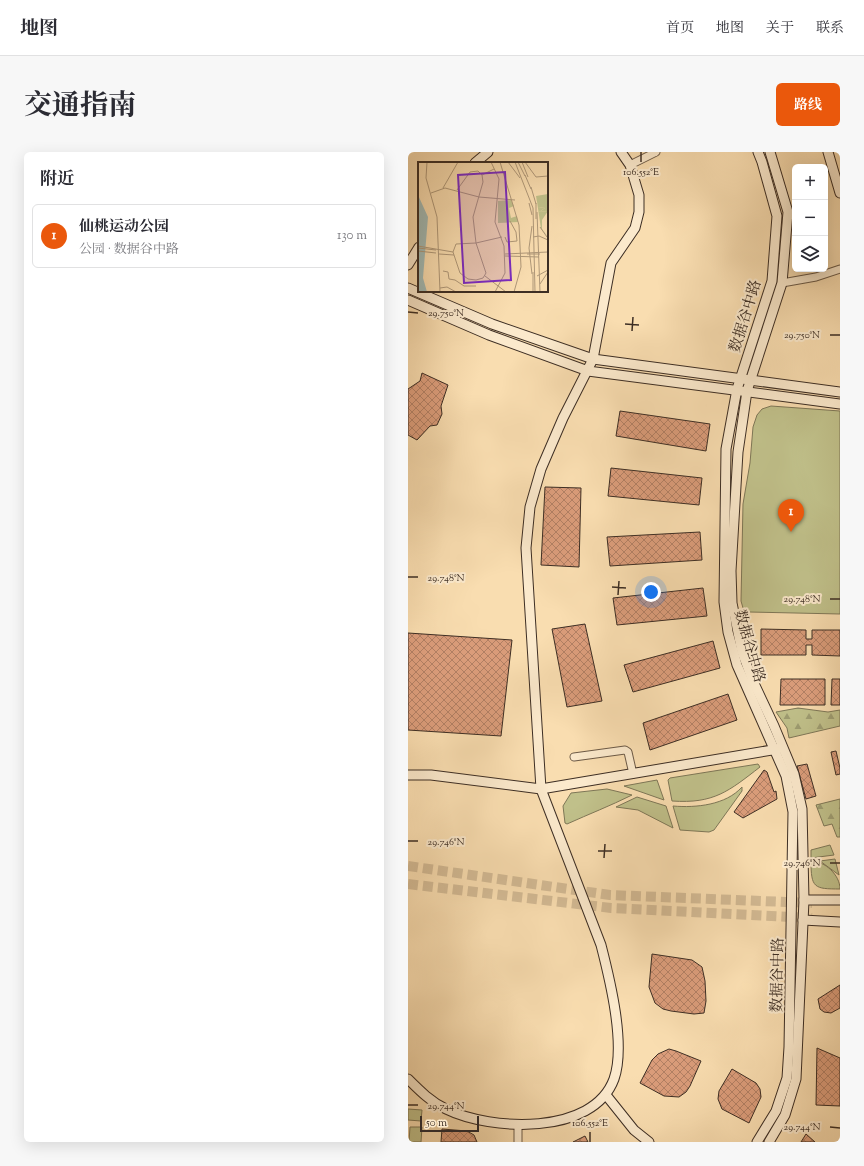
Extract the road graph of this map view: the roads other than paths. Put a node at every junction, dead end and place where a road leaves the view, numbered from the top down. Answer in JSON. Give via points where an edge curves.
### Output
{"nodes":[{"id":1,"x":488,"y":152,"type":"edge"},
{"id":2,"x":621,"y":152,"type":"edge"},
{"id":3,"x":656,"y":152,"type":"edge"},
{"id":4,"x":758,"y":152,"type":"edge"},
{"id":5,"x":770,"y":152,"type":"edge"},
{"id":6,"x":828,"y":152,"type":"edge"},
{"id":7,"x":476,"y":162,"type":"edge"},
{"id":8,"x":630,"y":164,"type":"junction"},
{"id":9,"x":840,"y":193,"type":"edge"},
{"id":10,"x":418,"y":249,"type":"edge"},
{"id":11,"x":408,"y":265,"type":"edge"},
{"id":12,"x":840,"y":269,"type":"edge"},
{"id":13,"x":782,"y":283,"type":"junction"},
{"id":14,"x":408,"y":288,"type":"edge"},
{"id":15,"x":408,"y":300,"type":"edge"},
{"id":16,"x":593,"y":359,"type":"junction"},
{"id":17,"x":588,"y":371,"type":"junction"},
{"id":18,"x":741,"y":378,"type":"junction"},
{"id":19,"x":752,"y":379,"type":"junction"},
{"id":20,"x":737,"y":389,"type":"junction"},
{"id":21,"x":747,"y":391,"type":"junction"},
{"id":22,"x":840,"y":392,"type":"edge"},
{"id":23,"x":840,"y":404,"type":"edge"},
{"id":24,"x":778,"y":749,"type":"junction"},
{"id":25,"x":574,"y":757,"type":"dead end"},
{"id":26,"x":633,"y":774,"type":"junction"},
{"id":27,"x":408,"y":775,"type":"edge"},
{"id":28,"x":542,"y":790,"type":"junction"},
{"id":29,"x":804,"y":900,"type":"junction"},
{"id":30,"x":840,"y":900,"type":"edge"},
{"id":31,"x":803,"y":920,"type":"junction"},
{"id":32,"x":840,"y":922,"type":"edge"},
{"id":33,"x":408,"y":1080,"type":"edge"},
{"id":34,"x":606,"y":1095,"type":"junction"},
{"id":35,"x":518,"y":1125,"type":"junction"},
{"id":36,"x":518,"y":1142,"type":"edge"},
{"id":37,"x":649,"y":1142,"type":"edge"},
{"id":38,"x":757,"y":1142,"type":"edge"},
{"id":39,"x":769,"y":1142,"type":"edge"}],
"edges":[{"from":1,"to":7,"type":"street"},
{"from":2,"to":8,"type":"street"},
{"from":3,"to":8,"type":"street"},
{"from":4,"to":18,"type":"street","name":"数据谷中路","via":[[777,216],[772,281]]},
{"from":5,"to":13,"type":"street","name":"数据谷中路","via":[[788,212]]},
{"from":6,"to":9,"type":"street"},
{"from":8,"to":16,"type":"street","via":[[639,195],[639,212],[635,228],[611,263]]},
{"from":10,"to":11,"type":"street"},
{"from":12,"to":13,"type":"street","via":[[816,277]]},
{"from":13,"to":19,"type":"street","name":"数据谷中路"},
{"from":14,"to":16,"type":"street","via":[[492,324]]},
{"from":15,"to":17,"type":"street","via":[[489,335]]},
{"from":16,"to":17,"type":"street"},
{"from":16,"to":18,"type":"street"},
{"from":17,"to":20,"type":"street"},
{"from":17,"to":28,"type":"street","via":[[563,418],[541,469],[530,507],[526,548]]},
{"from":18,"to":19,"type":"street"},
{"from":18,"to":20,"type":"street","name":"数据谷中路"},
{"from":19,"to":21,"type":"street","name":"数据谷中路"},
{"from":19,"to":22,"type":"street"},
{"from":20,"to":21,"type":"street"},
{"from":20,"to":24,"type":"street","name":"数据谷中路","via":[[726,448],[724,602],[728,632],[737,665]]},
{"from":21,"to":23,"type":"street"},
{"from":21,"to":24,"type":"street","name":"数据谷中路","via":[[738,452],[731,571],[732,603],[745,659]]},
{"from":24,"to":26,"type":"street"},
{"from":24,"to":29,"type":"street","name":"数据谷中路","via":[[794,774],[800,797]]},
{"from":24,"to":38,"type":"street","name":"数据谷中路","via":[[786,776],[794,823],[789,1047],[787,1078],[776,1111]]},
{"from":25,"to":26,"type":"street","via":[[625,750],[628,752]]},
{"from":26,"to":28,"type":"street"},
{"from":27,"to":28,"type":"street","via":[[431,775]]},
{"from":28,"to":34,"type":"street","via":[[607,966],[619,1043],[619,1062]]},
{"from":29,"to":30,"type":"street"},
{"from":29,"to":31,"type":"street","name":"数据谷中路"},
{"from":31,"to":32,"type":"street"},
{"from":31,"to":39,"type":"street","name":"数据谷中路","via":[[796,1080],[785,1115]]},
{"from":33,"to":35,"type":"street","via":[[429,1100],[446,1110],[488,1122]]},
{"from":34,"to":35,"type":"street","via":[[586,1110],[562,1121]]},
{"from":34,"to":37,"type":"street","via":[[634,1130]]},
{"from":35,"to":36,"type":"street"}]}
